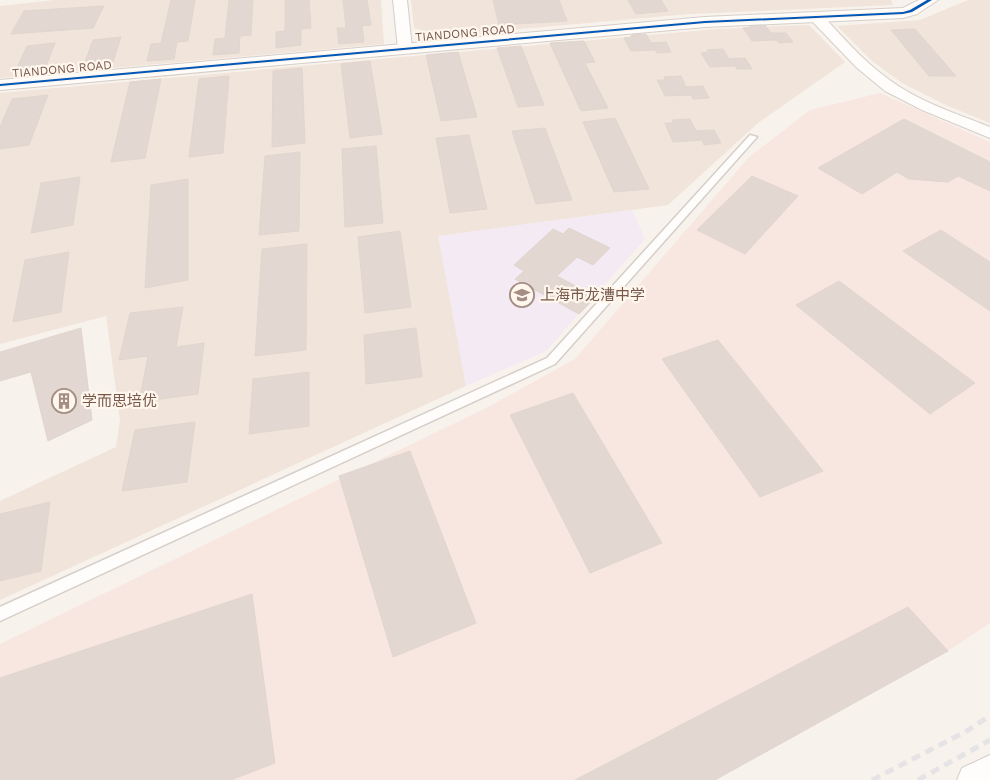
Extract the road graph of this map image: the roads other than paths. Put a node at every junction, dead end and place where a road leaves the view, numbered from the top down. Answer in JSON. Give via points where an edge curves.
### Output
{"nodes":[{"id":1,"x":400,"y":0,"type":"edge"},
{"id":2,"x":921,"y":2,"type":"edge"},
{"id":3,"x":816,"y":16,"type":"junction"},
{"id":4,"x":405,"y":49,"type":"junction"},
{"id":5,"x":0,"y":86,"type":"edge"},
{"id":6,"x":990,"y":133,"type":"edge"},
{"id":7,"x":753,"y":138,"type":"dead end"},
{"id":8,"x":0,"y":614,"type":"edge"},
{"id":9,"x":990,"y":772,"type":"edge"},
{"id":10,"x":974,"y":780,"type":"edge"}],
"edges":[{"from":1,"to":4,"type":"street"},
{"from":2,"to":3,"type":"street","name":"TIANDONG ROAD","via":[[911,11],[894,14]]},
{"from":3,"to":4,"type":"street","name":"TIANDONG ROAD","via":[[705,22]]},
{"from":3,"to":6,"type":"street","via":[[872,74],[890,88]]},
{"from":4,"to":5,"type":"street","name":"TIANDONG ROAD"},
{"from":7,"to":8,"type":"lane","via":[[551,361]]},
{"from":9,"to":10,"type":"street"}]}
